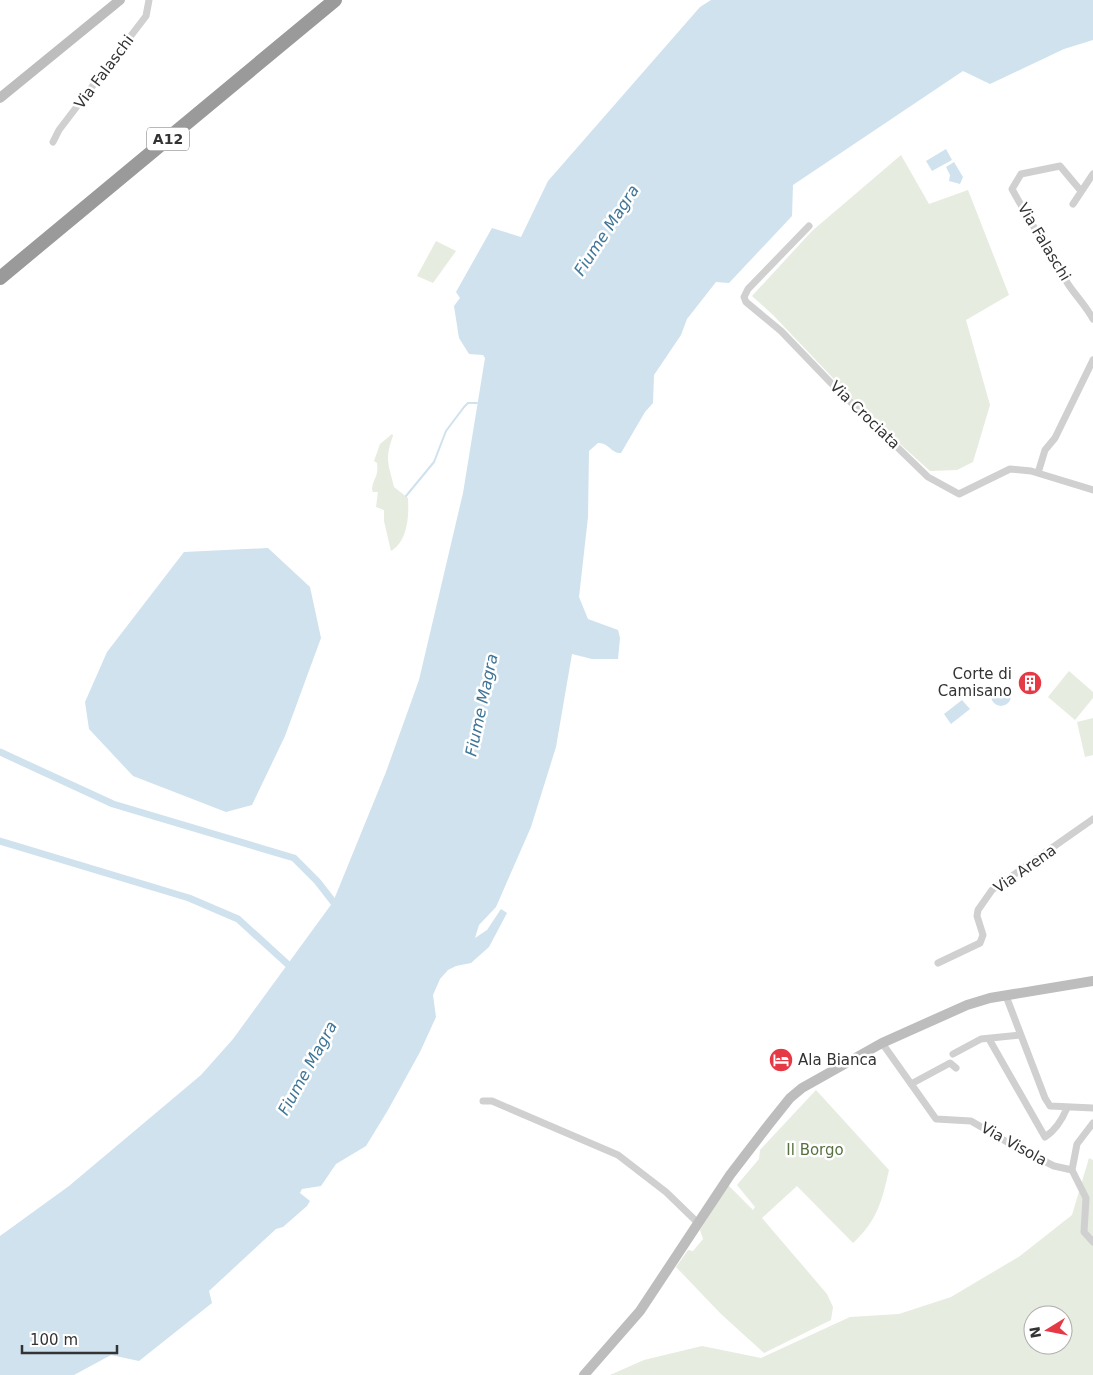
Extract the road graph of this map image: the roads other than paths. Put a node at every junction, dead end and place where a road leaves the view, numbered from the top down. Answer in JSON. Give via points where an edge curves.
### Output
{"nodes":[{"id":1,"x":120,"y":0,"type":"edge"},
{"id":2,"x":149,"y":0,"type":"edge"},
{"id":3,"x":321,"y":0,"type":"edge"},
{"id":4,"x":335,"y":0,"type":"edge"},
{"id":5,"x":0,"y":98,"type":"edge"},
{"id":6,"x":53,"y":142,"type":"dead end"},
{"id":7,"x":1093,"y":174,"type":"edge"},
{"id":8,"x":1081,"y":191,"type":"junction"},
{"id":9,"x":1073,"y":204,"type":"dead end"},
{"id":10,"x":809,"y":226,"type":"dead end"},
{"id":11,"x":0,"y":266,"type":"edge"},
{"id":12,"x":0,"y":278,"type":"edge"},
{"id":13,"x":1093,"y":319,"type":"edge"},
{"id":14,"x":1093,"y":360,"type":"edge"},
{"id":15,"x":1038,"y":473,"type":"junction"},
{"id":16,"x":1093,"y":490,"type":"edge"},
{"id":17,"x":1093,"y":819,"type":"edge"},
{"id":18,"x":938,"y":963,"type":"dead end"},
{"id":19,"x":1093,"y":981,"type":"edge"},
{"id":20,"x":1006,"y":996,"type":"junction"},
{"id":21,"x":1020,"y":1035,"type":"junction"},
{"id":22,"x":989,"y":1039,"type":"junction"},
{"id":23,"x":882,"y":1043,"type":"junction"},
{"id":24,"x":953,"y":1054,"type":"dead end"},
{"id":25,"x":956,"y":1068,"type":"dead end"},
{"id":26,"x":911,"y":1084,"type":"junction"},
{"id":27,"x":482,"y":1101,"type":"dead end"},
{"id":28,"x":1067,"y":1108,"type":"junction"},
{"id":29,"x":1093,"y":1108,"type":"edge"},
{"id":30,"x":1093,"y":1122,"type":"edge"},
{"id":31,"x":1072,"y":1170,"type":"junction"},
{"id":32,"x":697,"y":1222,"type":"junction"},
{"id":33,"x":1093,"y":1242,"type":"edge"},
{"id":34,"x":584,"y":1375,"type":"edge"}],
"edges":[{"from":1,"to":5,"type":"main road"},
{"from":2,"to":6,"type":"street","name":"Via Falaschi","via":[[146,16]]},
{"from":3,"to":11,"type":"highway","number":"A12"},
{"from":4,"to":12,"type":"highway","number":"A12"},
{"from":7,"to":8,"type":"street"},
{"from":8,"to":9,"type":"street"},
{"from":8,"to":13,"type":"street","name":"Via Falaschi","via":[[1060,166],[1021,174],[1012,189],[1042,242]]},
{"from":10,"to":15,"type":"street","name":"Via Crociata","via":[[748,289],[744,298],[746,302],[781,331],[928,478],[959,494],[1010,469]]},
{"from":14,"to":15,"type":"street","via":[[1055,438],[1045,450]]},
{"from":15,"to":16,"type":"street","name":"Via Crociata"},
{"from":17,"to":18,"type":"street","name":"Via Arena","via":[[992,890],[978,910],[983,935],[980,943]]},
{"from":19,"to":20,"type":"main road"},
{"from":20,"to":21,"type":"street"},
{"from":20,"to":23,"type":"main road","via":[[967,1005]]},
{"from":21,"to":22,"type":"street"},
{"from":21,"to":28,"type":"street","via":[[1050,1106]]},
{"from":22,"to":24,"type":"street","via":[[964,1046]]},
{"from":22,"to":28,"type":"street","name":"Via Visola","via":[[1045,1137],[1063,1119]]},
{"from":23,"to":26,"type":"street","name":"Via Visola"},
{"from":23,"to":32,"type":"main road","via":[[815,1080],[790,1098]]},
{"from":25,"to":26,"type":"street","via":[[950,1063]]},
{"from":26,"to":31,"type":"street","name":"Via Visola","via":[[936,1119],[971,1121],[1046,1162]]},
{"from":27,"to":32,"type":"street","via":[[492,1101],[618,1155],[666,1192]]},
{"from":28,"to":29,"type":"street"},
{"from":30,"to":31,"type":"street","via":[[1077,1144]]},
{"from":31,"to":33,"type":"street","via":[[1086,1198],[1084,1232]]},
{"from":32,"to":34,"type":"main road","via":[[640,1311]]}]}
